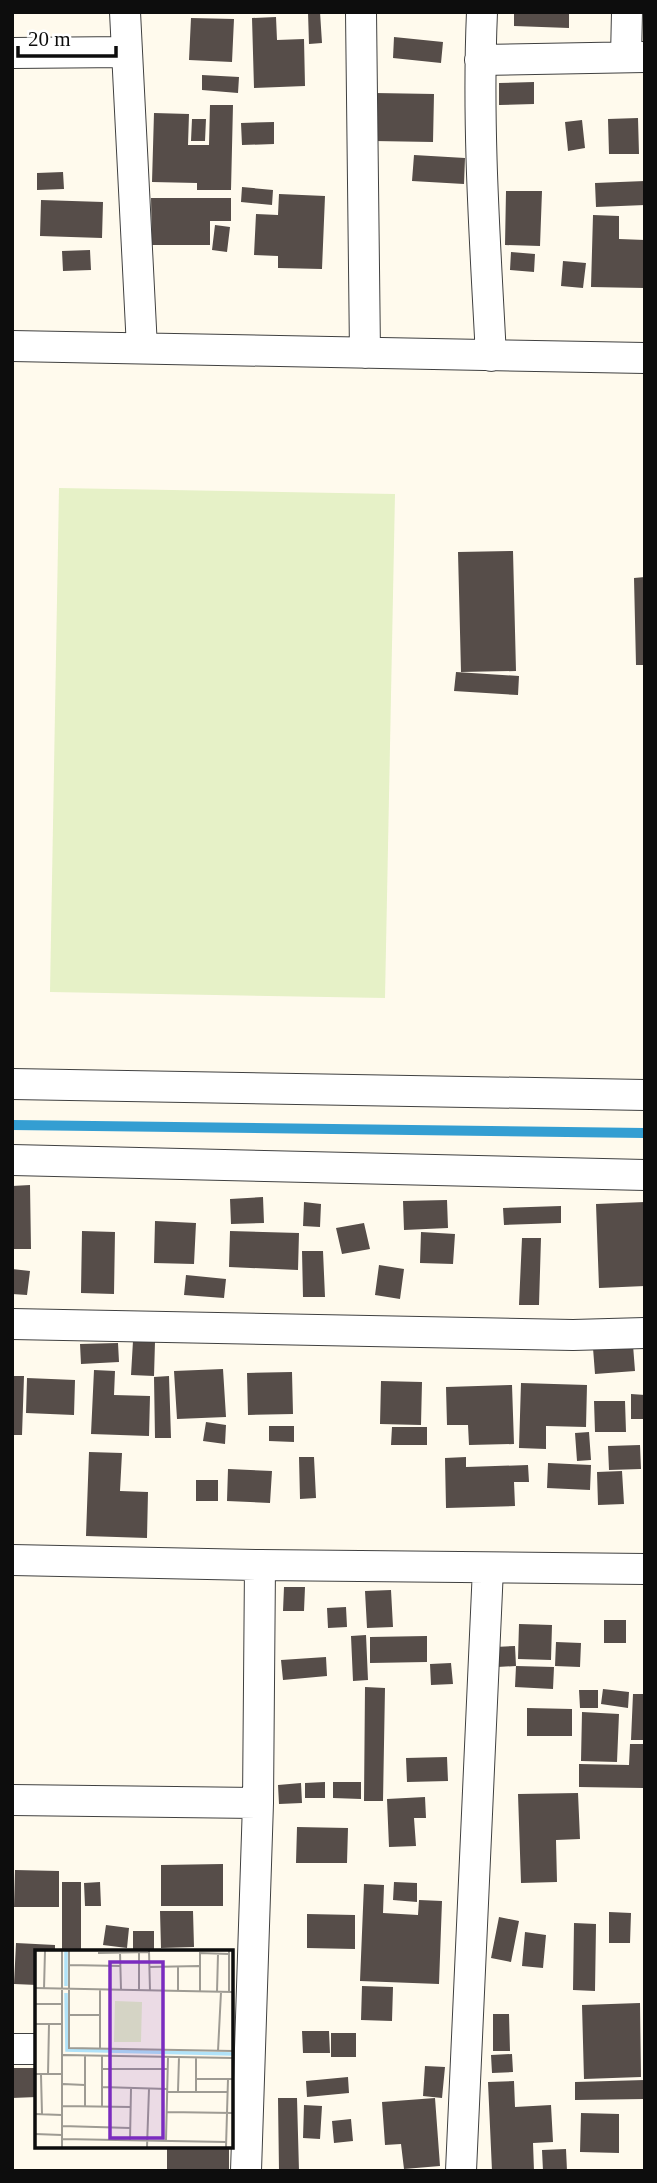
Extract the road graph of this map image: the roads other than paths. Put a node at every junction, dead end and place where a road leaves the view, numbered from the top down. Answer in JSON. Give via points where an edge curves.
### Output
{"nodes":[{"id":1,"x":125,"y":12,"type":"edge"},
{"id":2,"x":361,"y":12,"type":"edge"},
{"id":3,"x":482,"y":12,"type":"edge"},
{"id":4,"x":627,"y":12,"type":"edge"},
{"id":5,"x":126,"y":52,"type":"junction"},
{"id":6,"x":12,"y":53,"type":"edge"},
{"id":7,"x":635,"y":57,"type":"edge"},
{"id":8,"x":480,"y":60,"type":"junction"},
{"id":9,"x":12,"y":346,"type":"edge"},
{"id":10,"x":142,"y":348,"type":"junction"},
{"id":11,"x":365,"y":353,"type":"junction"},
{"id":12,"x":491,"y":356,"type":"junction"},
{"id":13,"x":645,"y":358,"type":"edge"},
{"id":14,"x":12,"y":1084,"type":"edge"},
{"id":15,"x":645,"y":1095,"type":"edge"},
{"id":16,"x":12,"y":1160,"type":"edge"},
{"id":17,"x":645,"y":1175,"type":"edge"},
{"id":18,"x":12,"y":1324,"type":"edge"},
{"id":19,"x":645,"y":1333,"type":"edge"},
{"id":20,"x":12,"y":1560,"type":"edge"},
{"id":21,"x":260,"y":1565,"type":"junction"},
{"id":22,"x":488,"y":1568,"type":"junction"},
{"id":23,"x":645,"y":1569,"type":"edge"},
{"id":24,"x":12,"y":1800,"type":"edge"},
{"id":25,"x":258,"y":1803,"type":"junction"},
{"id":26,"x":12,"y":2049,"type":"edge"},
{"id":27,"x":35,"y":2049,"type":"edge"},
{"id":28,"x":240,"y":2055,"type":"edge"},
{"id":29,"x":246,"y":2171,"type":"edge"},
{"id":30,"x":461,"y":2171,"type":"edge"}],
"edges":[{"from":1,"to":5,"type":"street"},
{"from":2,"to":11,"type":"street"},
{"from":3,"to":8,"type":"street"},
{"from":4,"to":7,"type":"street"},
{"from":5,"to":6,"type":"street"},
{"from":5,"to":10,"type":"street"},
{"from":7,"to":8,"type":"street"},
{"from":8,"to":12,"type":"street"},
{"from":9,"to":10,"type":"street"},
{"from":10,"to":11,"type":"street"},
{"from":11,"to":12,"type":"street"},
{"from":12,"to":13,"type":"street"},
{"from":14,"to":15,"type":"street"},
{"from":16,"to":17,"type":"street"},
{"from":18,"to":19,"type":"street"},
{"from":20,"to":21,"type":"street"},
{"from":21,"to":22,"type":"street"},
{"from":21,"to":25,"type":"street"},
{"from":22,"to":23,"type":"street"},
{"from":22,"to":30,"type":"street"},
{"from":24,"to":25,"type":"street"},
{"from":25,"to":28,"type":"street"},
{"from":26,"to":27,"type":"street"},
{"from":28,"to":29,"type":"street"}]}
